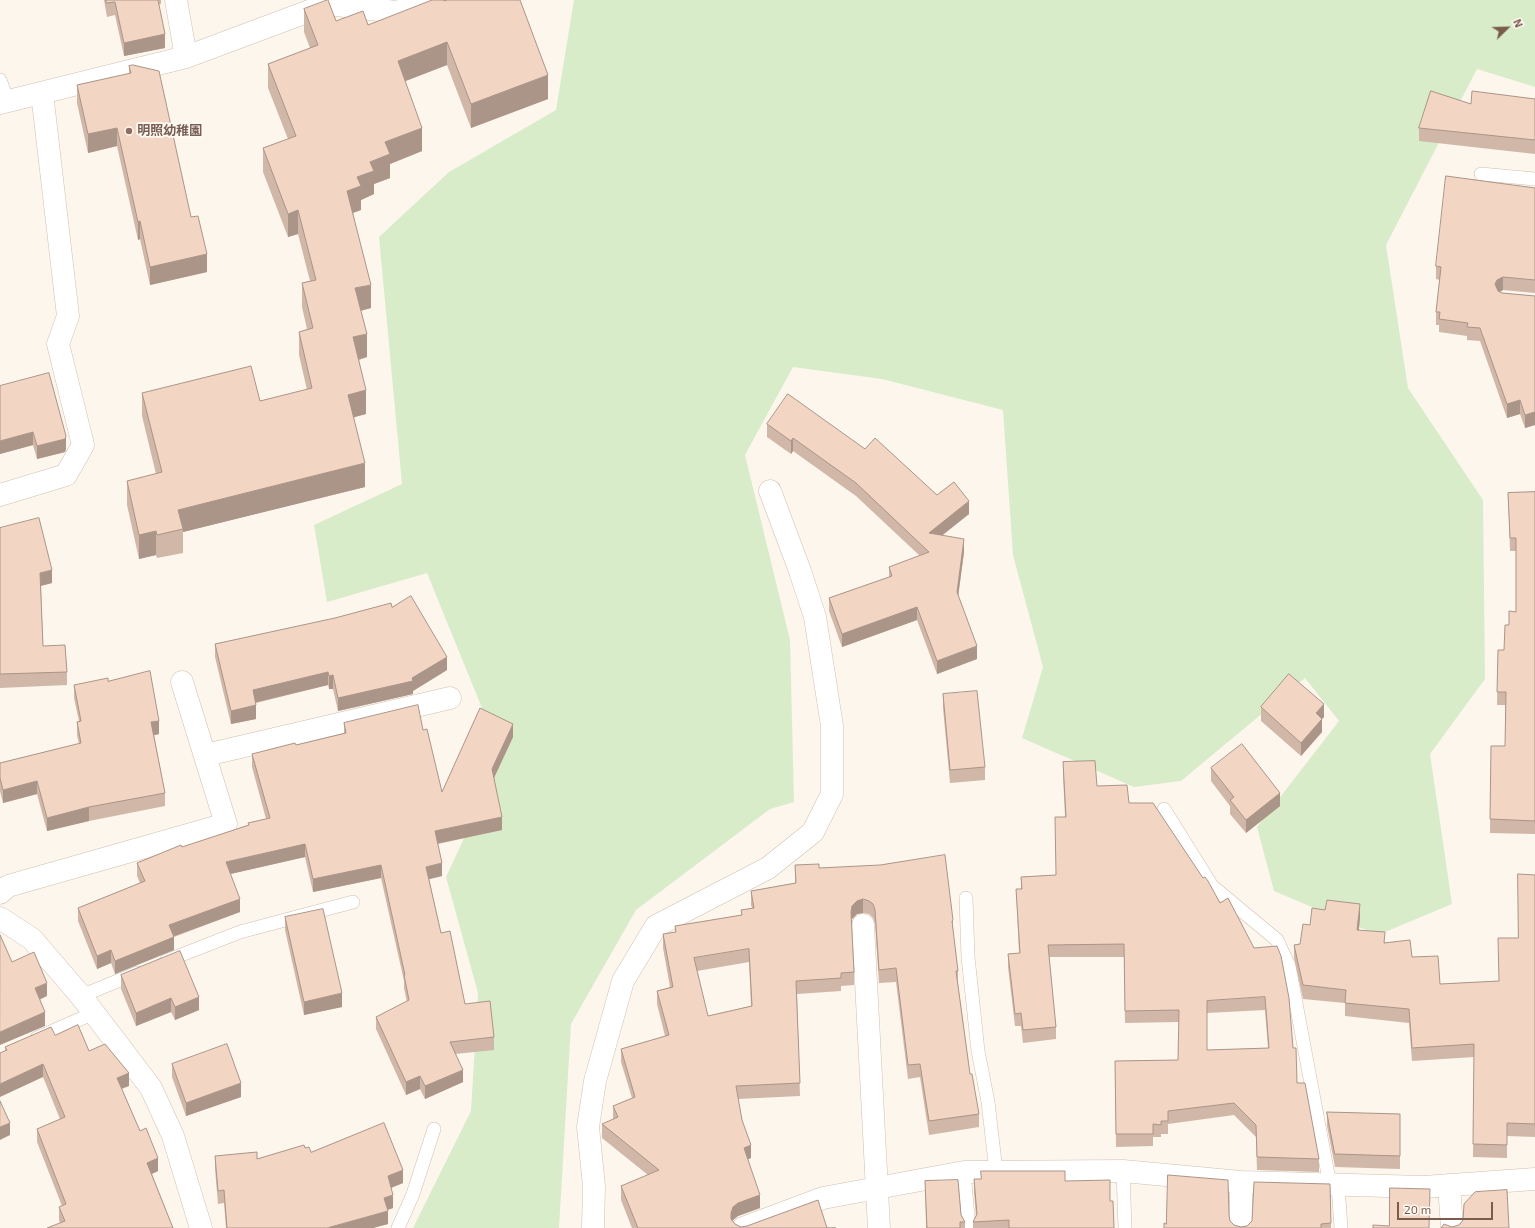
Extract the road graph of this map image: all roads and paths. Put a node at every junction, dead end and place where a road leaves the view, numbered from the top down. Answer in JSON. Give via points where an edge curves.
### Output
{"nodes":[{"id":1,"x":176,"y":0,"type":"edge"},
{"id":2,"x":438,"y":0,"type":"edge"},
{"id":3,"x":186,"y":57,"type":"junction"},
{"id":4,"x":0,"y":80,"type":"edge"},
{"id":5,"x":42,"y":92,"type":"junction"},
{"id":6,"x":4,"y":102,"type":"edge"},
{"id":7,"x":1481,"y":174,"type":"dead end"},
{"id":8,"x":1535,"y":180,"type":"edge"},
{"id":9,"x":770,"y":491,"type":"dead end"},
{"id":10,"x":0,"y":495,"type":"edge"},
{"id":11,"x":182,"y":682,"type":"dead end"},
{"id":12,"x":450,"y":698,"type":"dead end"},
{"id":13,"x":206,"y":756,"type":"junction"},
{"id":14,"x":1164,"y":809,"type":"dead end"},
{"id":15,"x":0,"y":894,"type":"edge"},
{"id":16,"x":966,"y":898,"type":"dead end"},
{"id":17,"x":353,"y":902,"type":"dead end"},
{"id":18,"x":0,"y":918,"type":"edge"},
{"id":19,"x":863,"y":925,"type":"dead end"},
{"id":20,"x":81,"y":996,"type":"junction"},
{"id":21,"x":94,"y":1013,"type":"junction"},
{"id":22,"x":22,"y":1045,"type":"edge"},
{"id":23,"x":434,"y":1129,"type":"dead end"},
{"id":24,"x":996,"y":1171,"type":"junction"},
{"id":25,"x":1123,"y":1171,"type":"junction"},
{"id":26,"x":964,"y":1172,"type":"junction"},
{"id":27,"x":1535,"y":1179,"type":"edge"},
{"id":28,"x":1240,"y":1182,"type":"junction"},
{"id":29,"x":1334,"y":1185,"type":"junction"},
{"id":30,"x":1449,"y":1185,"type":"junction"},
{"id":31,"x":877,"y":1187,"type":"junction"},
{"id":32,"x":201,"y":1228,"type":"edge"},
{"id":33,"x":398,"y":1228,"type":"edge"},
{"id":34,"x":593,"y":1228,"type":"edge"},
{"id":35,"x":743,"y":1228,"type":"edge"},
{"id":36,"x":879,"y":1228,"type":"edge"},
{"id":37,"x":969,"y":1228,"type":"edge"},
{"id":38,"x":1124,"y":1228,"type":"edge"},
{"id":39,"x":1241,"y":1228,"type":"edge"},
{"id":40,"x":1341,"y":1228,"type":"edge"},
{"id":41,"x":1452,"y":1228,"type":"edge"}],
"edges":[{"from":1,"to":3,"type":"street"},
{"from":2,"to":3,"type":"street","via":[[396,12],[328,4]]},
{"from":3,"to":5,"type":"street"},
{"from":4,"to":6,"type":"lane"},
{"from":5,"to":6,"type":"street"},
{"from":5,"to":10,"type":"street","via":[[68,316],[58,344],[83,445],[66,476]]},
{"from":7,"to":8,"type":"lane"},
{"from":9,"to":34,"type":"street","via":[[815,617],[832,726],[832,794],[813,832],[768,868],[656,926],[623,981],[595,1082],[588,1126],[594,1186]]},
{"from":11,"to":13,"type":"street"},
{"from":12,"to":13,"type":"street"},
{"from":13,"to":15,"type":"street","via":[[226,824],[8,886]]},
{"from":14,"to":29,"type":"lane","via":[[1212,886],[1277,940],[1289,966]]},
{"from":16,"to":24,"type":"lane","via":[[968,957],[978,1051],[988,1102]]},
{"from":17,"to":20,"type":"lane","via":[[240,932]]},
{"from":18,"to":20,"type":"street","via":[[32,939]]},
{"from":19,"to":31,"type":"street"},
{"from":20,"to":21,"type":"street"},
{"from":21,"to":22,"type":"lane"},
{"from":21,"to":32,"type":"street","via":[[151,1088],[173,1136]]},
{"from":23,"to":33,"type":"lane","via":[[413,1194]]},
{"from":24,"to":25,"type":"street"},
{"from":24,"to":26,"type":"street"},
{"from":25,"to":28,"type":"street"},
{"from":25,"to":38,"type":"lane"},
{"from":26,"to":31,"type":"street"},
{"from":26,"to":37,"type":"lane"},
{"from":27,"to":30,"type":"street"},
{"from":28,"to":29,"type":"street"},
{"from":28,"to":39,"type":"street"},
{"from":29,"to":30,"type":"street"},
{"from":29,"to":40,"type":"lane"},
{"from":30,"to":41,"type":"street"},
{"from":31,"to":35,"type":"street","via":[[823,1198]]},
{"from":31,"to":36,"type":"street"}]}
